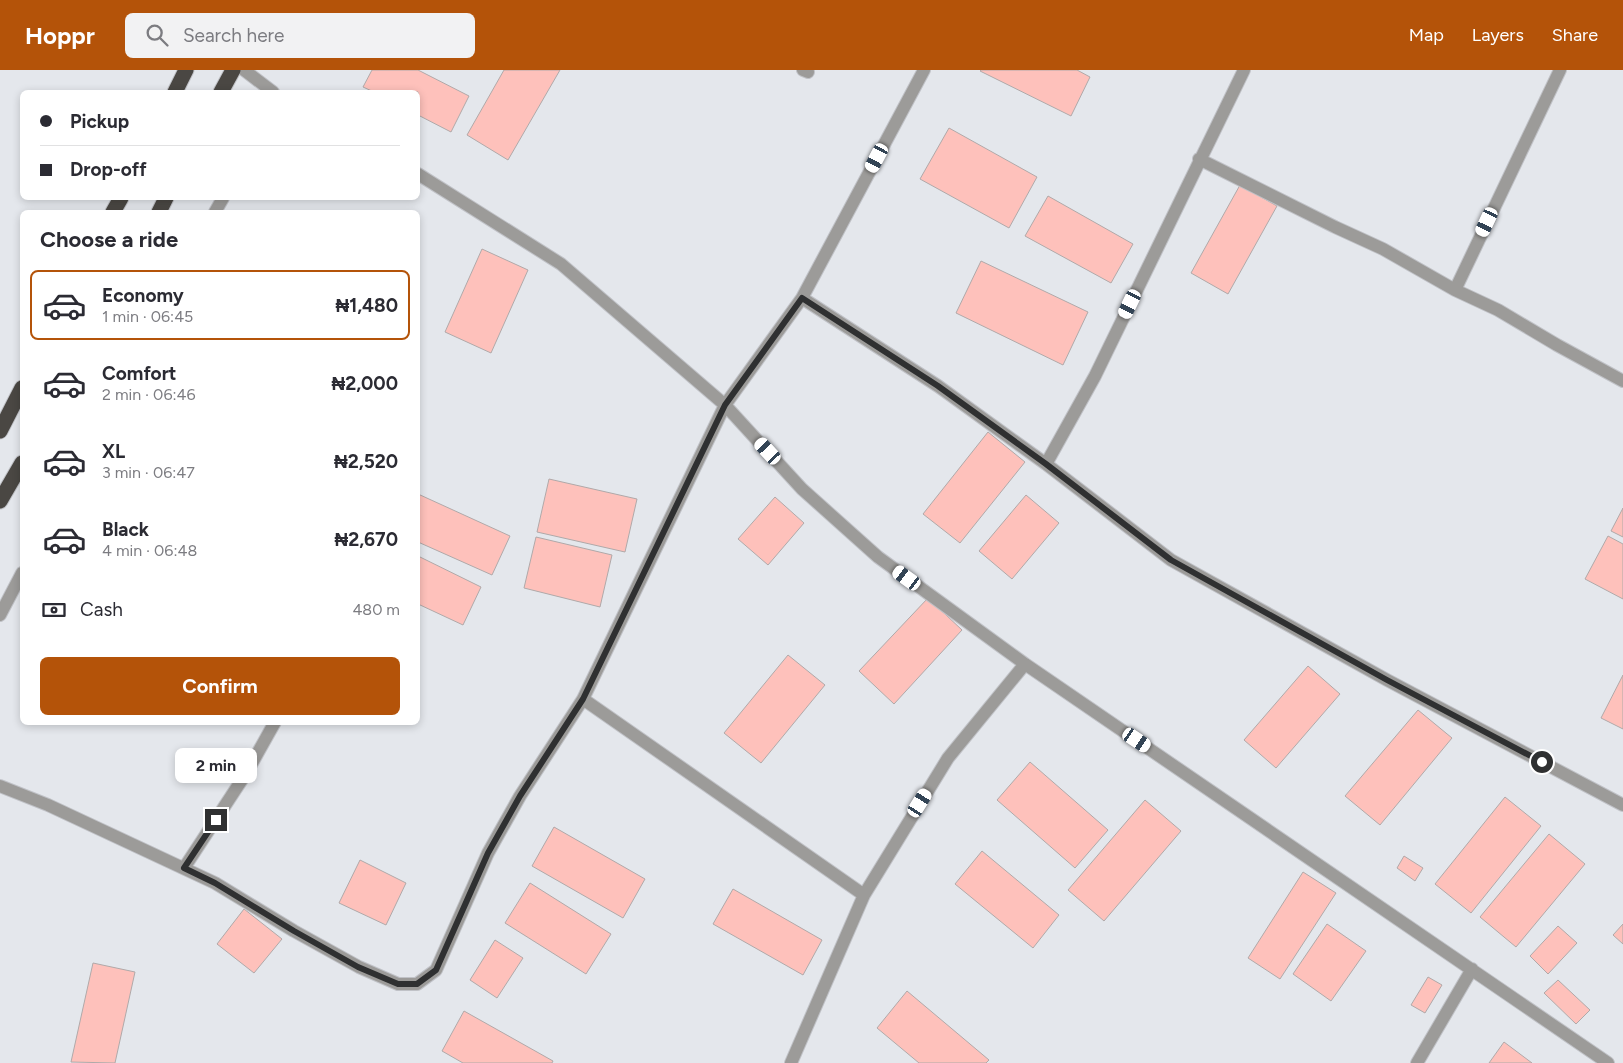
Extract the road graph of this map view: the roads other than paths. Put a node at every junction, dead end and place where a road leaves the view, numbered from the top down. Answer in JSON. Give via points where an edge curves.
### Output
{"nodes":[{"id":1,"x":186,"y":70,"type":"edge"},
{"id":2,"x":233,"y":70,"type":"edge"},
{"id":3,"x":244,"y":70,"type":"edge"},
{"id":4,"x":924,"y":70,"type":"edge"},
{"id":5,"x":1244,"y":70,"type":"edge"},
{"id":6,"x":1560,"y":70,"type":"edge"},
{"id":7,"x":176,"y":90,"type":"edge"},
{"id":8,"x":222,"y":90,"type":"edge"},
{"id":9,"x":271,"y":90,"type":"edge"},
{"id":10,"x":1199,"y":159,"type":"junction"},
{"id":11,"x":420,"y":175,"type":"edge"},
{"id":12,"x":1455,"y":290,"type":"junction"},
{"id":13,"x":802,"y":298,"type":"junction"},
{"id":14,"x":1623,"y":380,"type":"edge"},
{"id":15,"x":20,"y":392,"type":"edge"},
{"id":16,"x":725,"y":405,"type":"junction"},
{"id":17,"x":0,"y":431,"type":"edge"},
{"id":18,"x":1046,"y":464,"type":"junction"},
{"id":19,"x":20,"y":466,"type":"edge"},
{"id":20,"x":0,"y":501,"type":"edge"},
{"id":21,"x":20,"y":577,"type":"edge"},
{"id":22,"x":0,"y":615,"type":"edge"},
{"id":23,"x":1025,"y":664,"type":"junction"},
{"id":24,"x":583,"y":699,"type":"junction"},
{"id":25,"x":273,"y":725,"type":"edge"},
{"id":26,"x":0,"y":786,"type":"edge"},
{"id":27,"x":1623,"y":805,"type":"edge"},
{"id":28,"x":184,"y":868,"type":"junction"},
{"id":29,"x":864,"y":895,"type":"junction"},
{"id":30,"x":1472,"y":969,"type":"junction"},
{"id":31,"x":790,"y":1063,"type":"edge"},
{"id":32,"x":1417,"y":1063,"type":"edge"},
{"id":33,"x":1608,"y":1063,"type":"edge"}],
"edges":[{"from":1,"to":7,"type":"highway"},
{"from":2,"to":8,"type":"highway"},
{"from":3,"to":9,"type":"street"},
{"from":4,"to":13,"type":"street"},
{"from":5,"to":10,"type":"street"},
{"from":6,"to":12,"type":"street"},
{"from":10,"to":12,"type":"street","via":[[1383,249]]},
{"from":10,"to":18,"type":"street","via":[[1095,376]]},
{"from":11,"to":16,"type":"street","via":[[561,264]]},
{"from":12,"to":14,"type":"street","via":[[1498,310]]},
{"from":13,"to":16,"type":"street"},
{"from":13,"to":18,"type":"street","via":[[938,386]]},
{"from":15,"to":17,"type":"highway"},
{"from":16,"to":23,"type":"street","via":[[802,489],[878,557]]},
{"from":16,"to":24,"type":"street"},
{"from":18,"to":27,"type":"street","via":[[1171,560],[1387,680]]},
{"from":19,"to":20,"type":"highway"},
{"from":21,"to":22,"type":"street"},
{"from":23,"to":29,"type":"street","via":[[948,758]]},
{"from":23,"to":30,"type":"street"},
{"from":24,"to":28,"type":"street","via":[[520,796],[488,853],[436,970],[417,984],[398,984],[358,967]]},
{"from":24,"to":29,"type":"street"},
{"from":25,"to":28,"type":"street","via":[[247,772]]},
{"from":26,"to":28,"type":"street"},
{"from":29,"to":31,"type":"street"},
{"from":30,"to":32,"type":"street"},
{"from":30,"to":33,"type":"street"}]}
